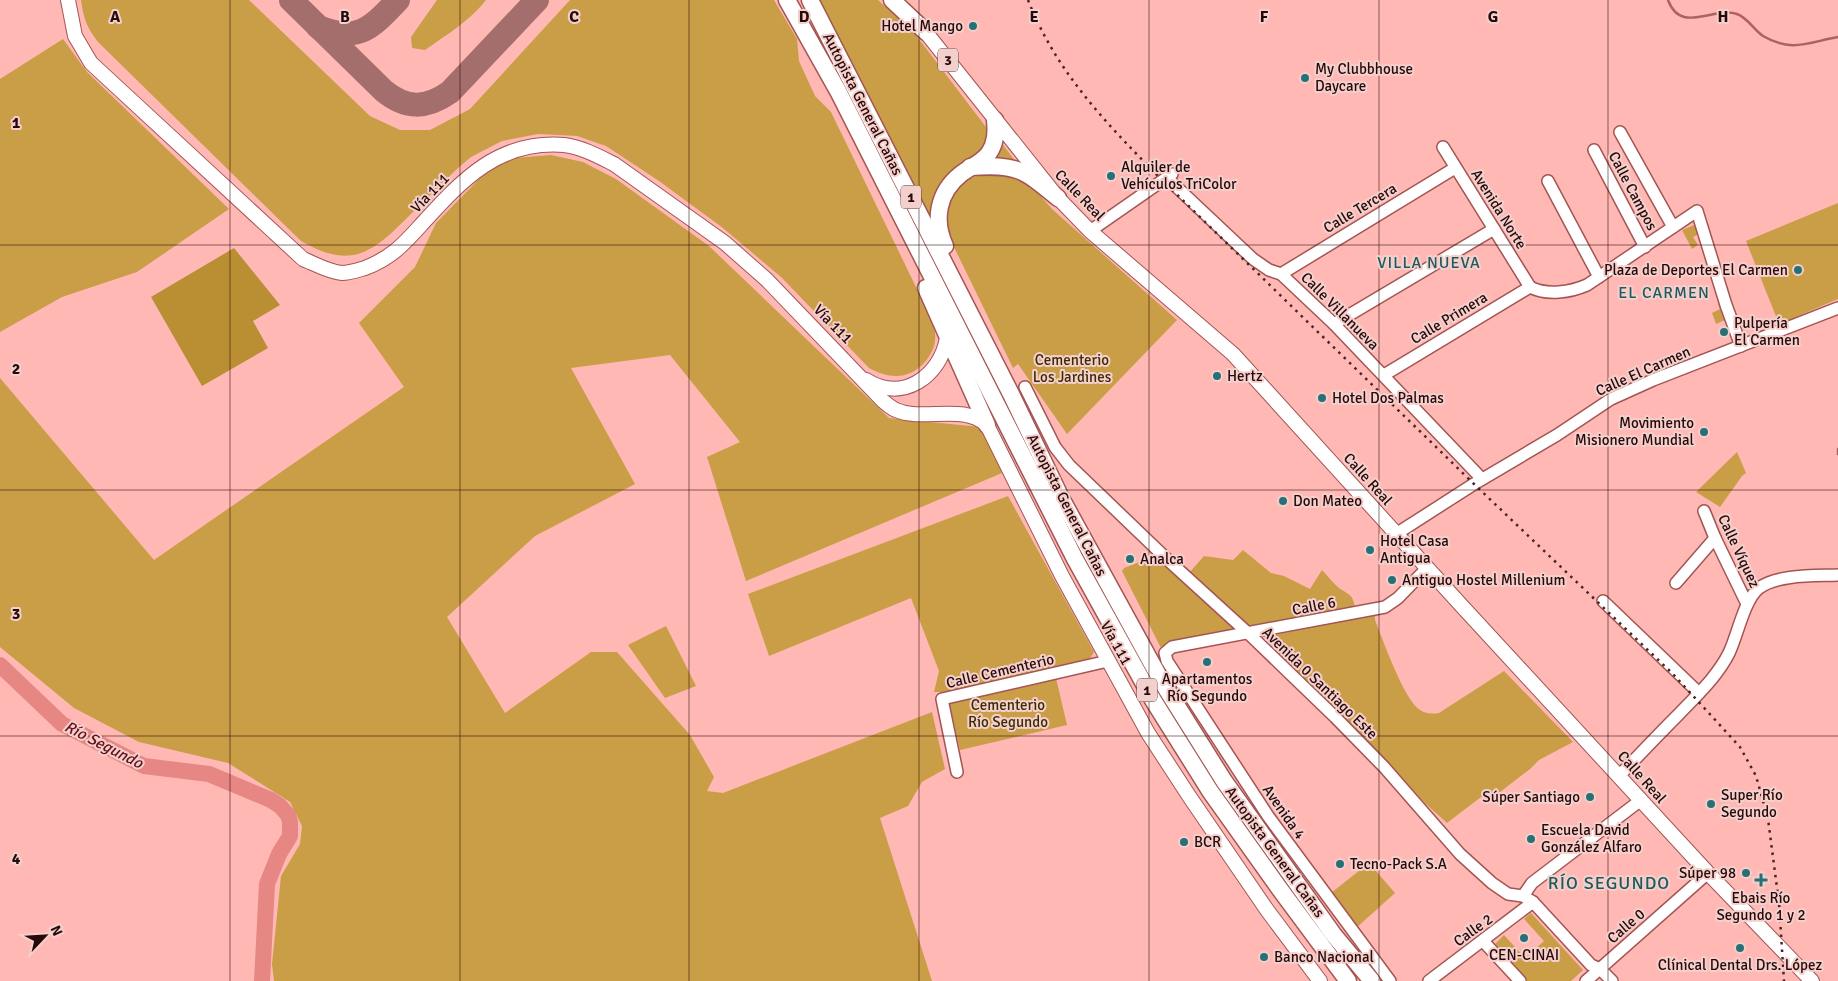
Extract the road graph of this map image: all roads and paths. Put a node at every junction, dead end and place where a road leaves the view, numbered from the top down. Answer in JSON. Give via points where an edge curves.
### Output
{"nodes":[{"id":1,"x":68,"y":0,"type":"edge"},
{"id":2,"x":787,"y":0,"type":"edge"},
{"id":3,"x":810,"y":0,"type":"edge"},
{"id":4,"x":892,"y":0,"type":"edge"},
{"id":5,"x":901,"y":0,"type":"edge"},
{"id":6,"x":926,"y":32,"type":"junction"},
{"id":7,"x":995,"y":120,"type":"junction"},
{"id":8,"x":1620,"y":132,"type":"dead end"},
{"id":9,"x":1443,"y":147,"type":"dead end"},
{"id":10,"x":1594,"y":150,"type":"dead end"},
{"id":11,"x":868,"y":152,"type":"junction"},
{"id":12,"x":970,"y":167,"type":"junction"},
{"id":13,"x":1455,"y":168,"type":"junction"},
{"id":14,"x":1548,"y":181,"type":"dead end"},
{"id":15,"x":1058,"y":198,"type":"junction"},
{"id":16,"x":1673,"y":228,"type":"junction"},
{"id":17,"x":1494,"y":229,"type":"junction"},
{"id":18,"x":1090,"y":231,"type":"junction"},
{"id":19,"x":1645,"y":247,"type":"junction"},
{"id":20,"x":1281,"y":274,"type":"junction"},
{"id":21,"x":1599,"y":277,"type":"junction"},
{"id":22,"x":1530,"y":287,"type":"junction"},
{"id":23,"x":1838,"y":308,"type":"edge"},
{"id":24,"x":1334,"y":324,"type":"junction"},
{"id":25,"x":947,"y":338,"type":"junction"},
{"id":26,"x":1741,"y":346,"type":"junction"},
{"id":27,"x":1384,"y":375,"type":"junction"},
{"id":28,"x":861,"y":377,"type":"junction"},
{"id":29,"x":1018,"y":390,"type":"junction"},
{"id":30,"x":987,"y":425,"type":"junction"},
{"id":31,"x":1482,"y":479,"type":"junction"},
{"id":32,"x":1704,"y":511,"type":"dead end"},
{"id":33,"x":1396,"y":534,"type":"junction"},
{"id":34,"x":1715,"y":538,"type":"junction"},
{"id":35,"x":1427,"y":568,"type":"junction"},
{"id":36,"x":1838,"y":575,"type":"edge"},
{"id":37,"x":1676,"y":583,"type":"dead end"},
{"id":38,"x":1603,"y":601,"type":"dead end"},
{"id":39,"x":1747,"y":604,"type":"junction"},
{"id":40,"x":1249,"y":634,"type":"junction"},
{"id":41,"x":1165,"y":653,"type":"joint"},
{"id":42,"x":1108,"y":662,"type":"junction"},
{"id":43,"x":1699,"y":693,"type":"junction"},
{"id":44,"x":957,"y":772,"type":"dead end"},
{"id":45,"x":1619,"y":776,"type":"junction"},
{"id":46,"x":1641,"y":800,"type":"junction"},
{"id":47,"x":1708,"y":873,"type":"junction"},
{"id":48,"x":1523,"y":896,"type":"junction"},
{"id":49,"x":1533,"y":902,"type":"junction"},
{"id":50,"x":1483,"y":941,"type":"junction"},
{"id":51,"x":1600,"y":968,"type":"junction"},
{"id":52,"x":1320,"y":981,"type":"edge"},
{"id":53,"x":1348,"y":981,"type":"edge"},
{"id":54,"x":1372,"y":981,"type":"edge"},
{"id":55,"x":1390,"y":981,"type":"edge"},
{"id":56,"x":1429,"y":981,"type":"edge"},
{"id":57,"x":1520,"y":981,"type":"edge"},
{"id":58,"x":1586,"y":981,"type":"edge"},
{"id":59,"x":1612,"y":981,"type":"edge"},
{"id":60,"x":1812,"y":981,"type":"edge"}],
"edges":[{"from":1,"to":28,"type":"main road","name":"Vía 111","via":[[75,36],[91,63],[303,259],[342,273],[376,264],[407,242],[443,201],[492,159],[515,150],[565,145],[614,164],[725,243],[767,280]]},
{"from":2,"to":11,"type":"highway","name":"Autopista General Cañas","number":"1"},
{"from":3,"to":29,"type":"highway","name":"Autopista General Cañas","number":"1"},
{"from":4,"to":6,"type":"highway"},
{"from":5,"to":6,"type":"main road","name":"Calle Real","number":"3"},
{"from":6,"to":7,"type":"main road","name":"Calle Real","number":"3"},
{"from":7,"to":12,"type":"highway","via":[[994,143],[980,162]]},
{"from":7,"to":15,"type":"main road","name":"Calle Real","number":"3"},
{"from":8,"to":16,"type":"street"},
{"from":9,"to":13,"type":"street","name":"Avenida Norte"},
{"from":10,"to":19,"type":"street","name":"Calle Campos"},
{"from":11,"to":25,"type":"highway"},
{"from":11,"to":53,"type":"highway","name":"Autopista General Cañas","number":"1","via":[[1075,559],[1152,700],[1210,791]]},
{"from":12,"to":15,"type":"highway","via":[[1018,169]]},
{"from":12,"to":29,"type":"highway","via":[[951,183],[938,209],[941,239]]},
{"from":13,"to":17,"type":"street","name":"Avenida Norte"},
{"from":13,"to":20,"type":"street","name":"Calle Tercera"},
{"from":14,"to":21,"type":"street"},
{"from":15,"to":18,"type":"main road","name":"Calle Real","number":"3"},
{"from":16,"to":19,"type":"street"},
{"from":16,"to":26,"type":"street","via":[[1698,211]]},
{"from":17,"to":22,"type":"street","name":"Avenida Norte"},
{"from":17,"to":24,"type":"street"},
{"from":18,"to":20,"type":"street","name":"Calle Villanueva","via":[[1169,176],[1253,259]]},
{"from":18,"to":33,"type":"main road","name":"Calle Real","number":"3","via":[[1233,354]]},
{"from":19,"to":21,"type":"street"},
{"from":20,"to":24,"type":"street","name":"Calle Villanueva"},
{"from":21,"to":22,"type":"street","via":[[1568,291]]},
{"from":22,"to":27,"type":"street","name":"Calle Primera"},
{"from":23,"to":26,"type":"street","name":"Calle El Carmen"},
{"from":24,"to":27,"type":"street","name":"Calle Villanueva"},
{"from":25,"to":28,"type":"main road","name":"Vía 111","via":[[936,367],[911,385],[890,388]]},
{"from":25,"to":30,"type":"highway"},
{"from":26,"to":31,"type":"street","name":"Calle El Carmen","via":[[1611,399]]},
{"from":27,"to":31,"type":"street","name":"Calle Villanueva"},
{"from":28,"to":30,"type":"main road","name":"Vía 111","via":[[883,401],[898,411],[970,415]]},
{"from":29,"to":40,"type":"street","name":"Avenida 0 Santiago Este","via":[[1062,457]]},
{"from":29,"to":54,"type":"highway","name":"Autopista General Cañas","number":"1","via":[[1061,498],[1162,682],[1224,781],[1333,934]]},
{"from":30,"to":42,"type":"main road","name":"Vía 111"},
{"from":31,"to":33,"type":"street","name":"Calle El Carmen"},
{"from":32,"to":34,"type":"street","name":"Calle Víquez"},
{"from":33,"to":35,"type":"main road","name":"Calle Real","number":"3"},
{"from":34,"to":37,"type":"street"},
{"from":34,"to":39,"type":"street","name":"Calle Víquez"},
{"from":35,"to":40,"type":"street","name":"Calle 6","via":[[1398,598],[1384,607]]},
{"from":35,"to":45,"type":"main road","name":"Calle Real","number":"3"},
{"from":36,"to":39,"type":"street","via":[[1768,583],[1754,592]]},
{"from":38,"to":43,"type":"street"},
{"from":39,"to":43,"type":"street","via":[[1728,655]]},
{"from":40,"to":41,"type":"street","name":"Calle 6","via":[[1172,647]]},
{"from":40,"to":48,"type":"street","name":"Avenida 0 Santiago Este","via":[[1384,767],[1460,854],[1508,894]]},
{"from":41,"to":55,"type":"street","name":"Avenida 4","via":[[1268,816]]},
{"from":42,"to":44,"type":"street","name":"Calle Cementerio","via":[[942,699]]},
{"from":42,"to":52,"type":"main road","name":"Vía 111","via":[[1162,755],[1267,910]]},
{"from":43,"to":45,"type":"street"},
{"from":45,"to":46,"type":"main road","name":"Calle Real","number":"3"},
{"from":46,"to":47,"type":"main road","name":"Calle Real","number":"3"},
{"from":46,"to":48,"type":"street","via":[[1532,883]]},
{"from":47,"to":51,"type":"street","name":"Calle 0"},
{"from":47,"to":60,"type":"main road","name":"Calle Real","number":"3"},
{"from":48,"to":49,"type":"street","name":"Avenida 0 Santiago Este"},
{"from":49,"to":50,"type":"street","name":"Calle 2"},
{"from":49,"to":51,"type":"street","name":"Avenida 0 Santiago Este","via":[[1591,965]]},
{"from":50,"to":56,"type":"street","name":"Calle 2"},
{"from":50,"to":57,"type":"street"},
{"from":51,"to":58,"type":"street","name":"Calle 0"},
{"from":51,"to":59,"type":"street","name":"Avenida 0 Santiago Este"}]}
